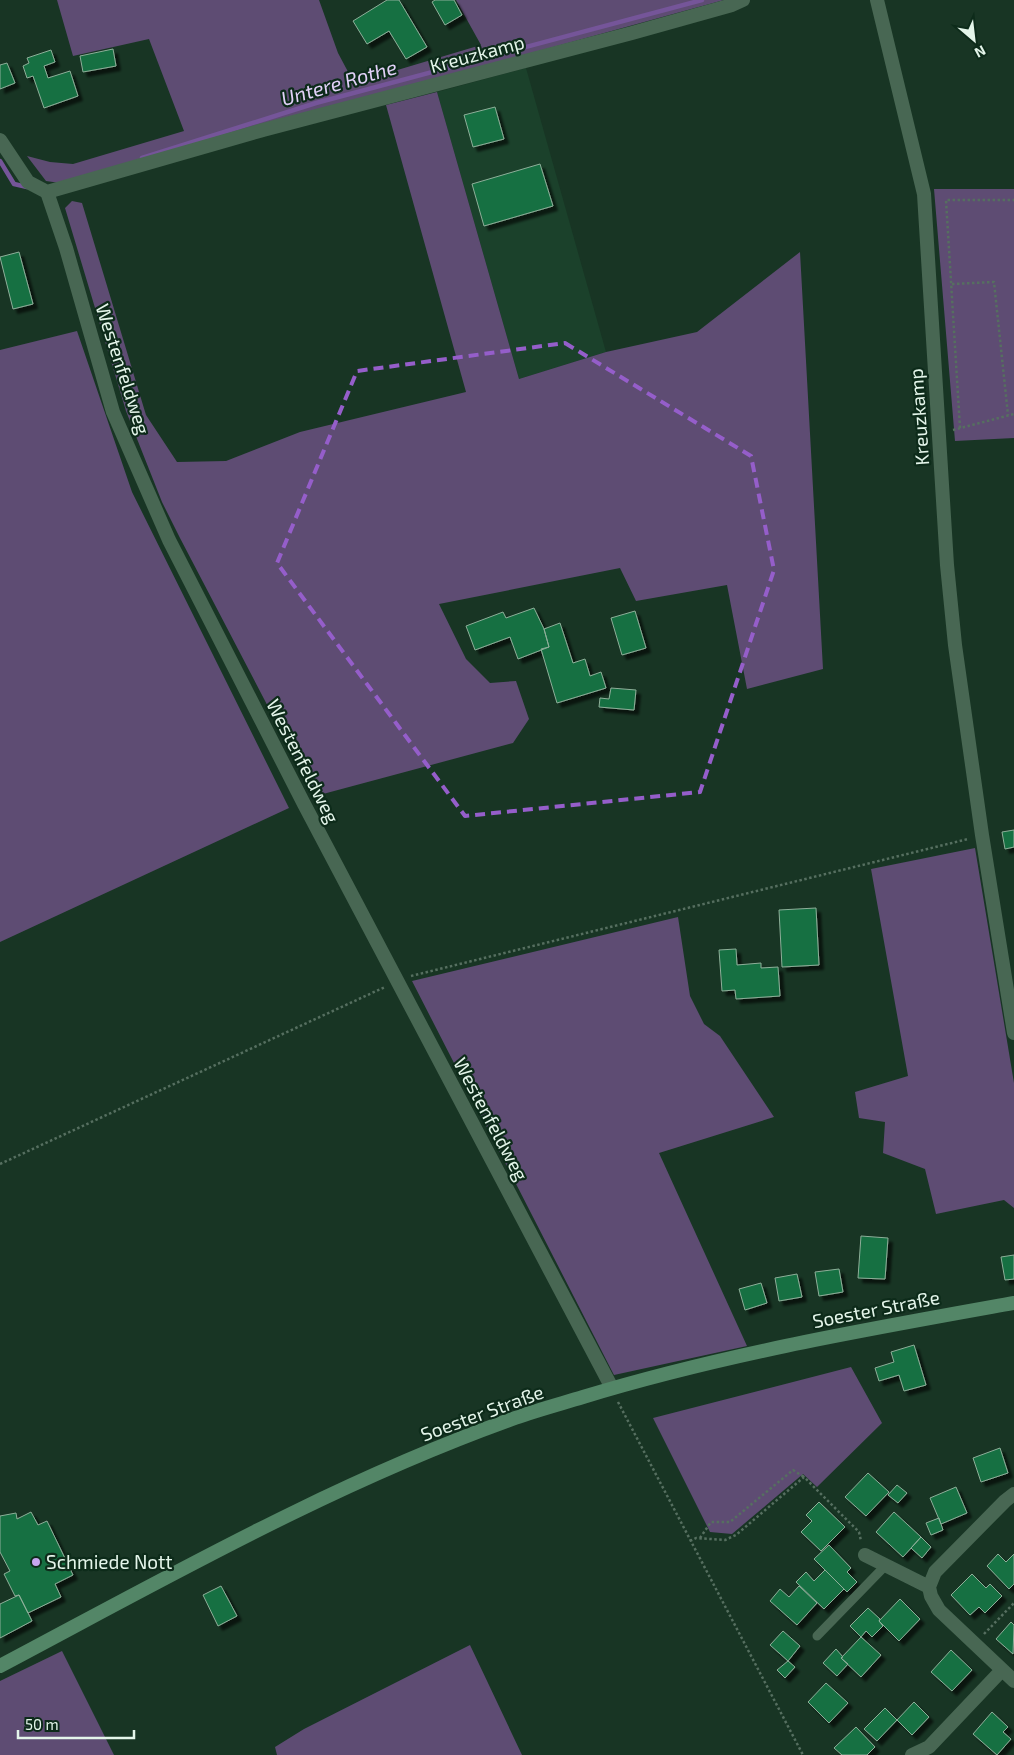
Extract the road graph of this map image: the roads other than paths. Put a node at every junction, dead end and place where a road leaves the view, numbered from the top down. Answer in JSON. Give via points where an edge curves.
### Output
{"nodes":[{"id":1,"x":743,"y":0,"type":"edge"},
{"id":2,"x":877,"y":0,"type":"edge"},
{"id":3,"x":0,"y":140,"type":"edge"},
{"id":4,"x":47,"y":192,"type":"junction"},
{"id":5,"x":1014,"y":1034,"type":"edge"},
{"id":6,"x":1014,"y":1302,"type":"edge"},
{"id":7,"x":612,"y":1388,"type":"junction"},
{"id":8,"x":1014,"y":1494,"type":"edge"},
{"id":9,"x":865,"y":1554,"type":"road end"},
{"id":10,"x":886,"y":1565,"type":"junction"},
{"id":11,"x":929,"y":1587,"type":"junction"},
{"id":12,"x":817,"y":1636,"type":"dead end"},
{"id":13,"x":0,"y":1666,"type":"edge"},
{"id":14,"x":1002,"y":1670,"type":"junction"},
{"id":15,"x":1014,"y":1681,"type":"edge"},
{"id":16,"x":912,"y":1755,"type":"edge"}],
"edges":[{"from":1,"to":4,"type":"street","name":"Kreuzkamp"},
{"from":2,"to":5,"type":"street","name":"Kreuzkamp","via":[[924,194],[955,645]]},
{"from":3,"to":4,"type":"street","via":[[28,182]]},
{"from":4,"to":7,"type":"street","name":"Westenfeldweg","via":[[113,412],[169,540],[396,980]]},
{"from":6,"to":7,"type":"main road","name":"Soester Straße","via":[[816,1339]]},
{"from":7,"to":13,"type":"main road","name":"Soester Straße","via":[[516,1417],[346,1488],[260,1528]]},
{"from":8,"to":11,"type":"street","via":[[935,1572]]},
{"from":9,"to":10,"type":"street"},
{"from":10,"to":11,"type":"street"},
{"from":10,"to":12,"type":"lane"},
{"from":11,"to":14,"type":"street","via":[[939,1610]]},
{"from":14,"to":15,"type":"street"},
{"from":14,"to":16,"type":"street","via":[[929,1747]]}]}
